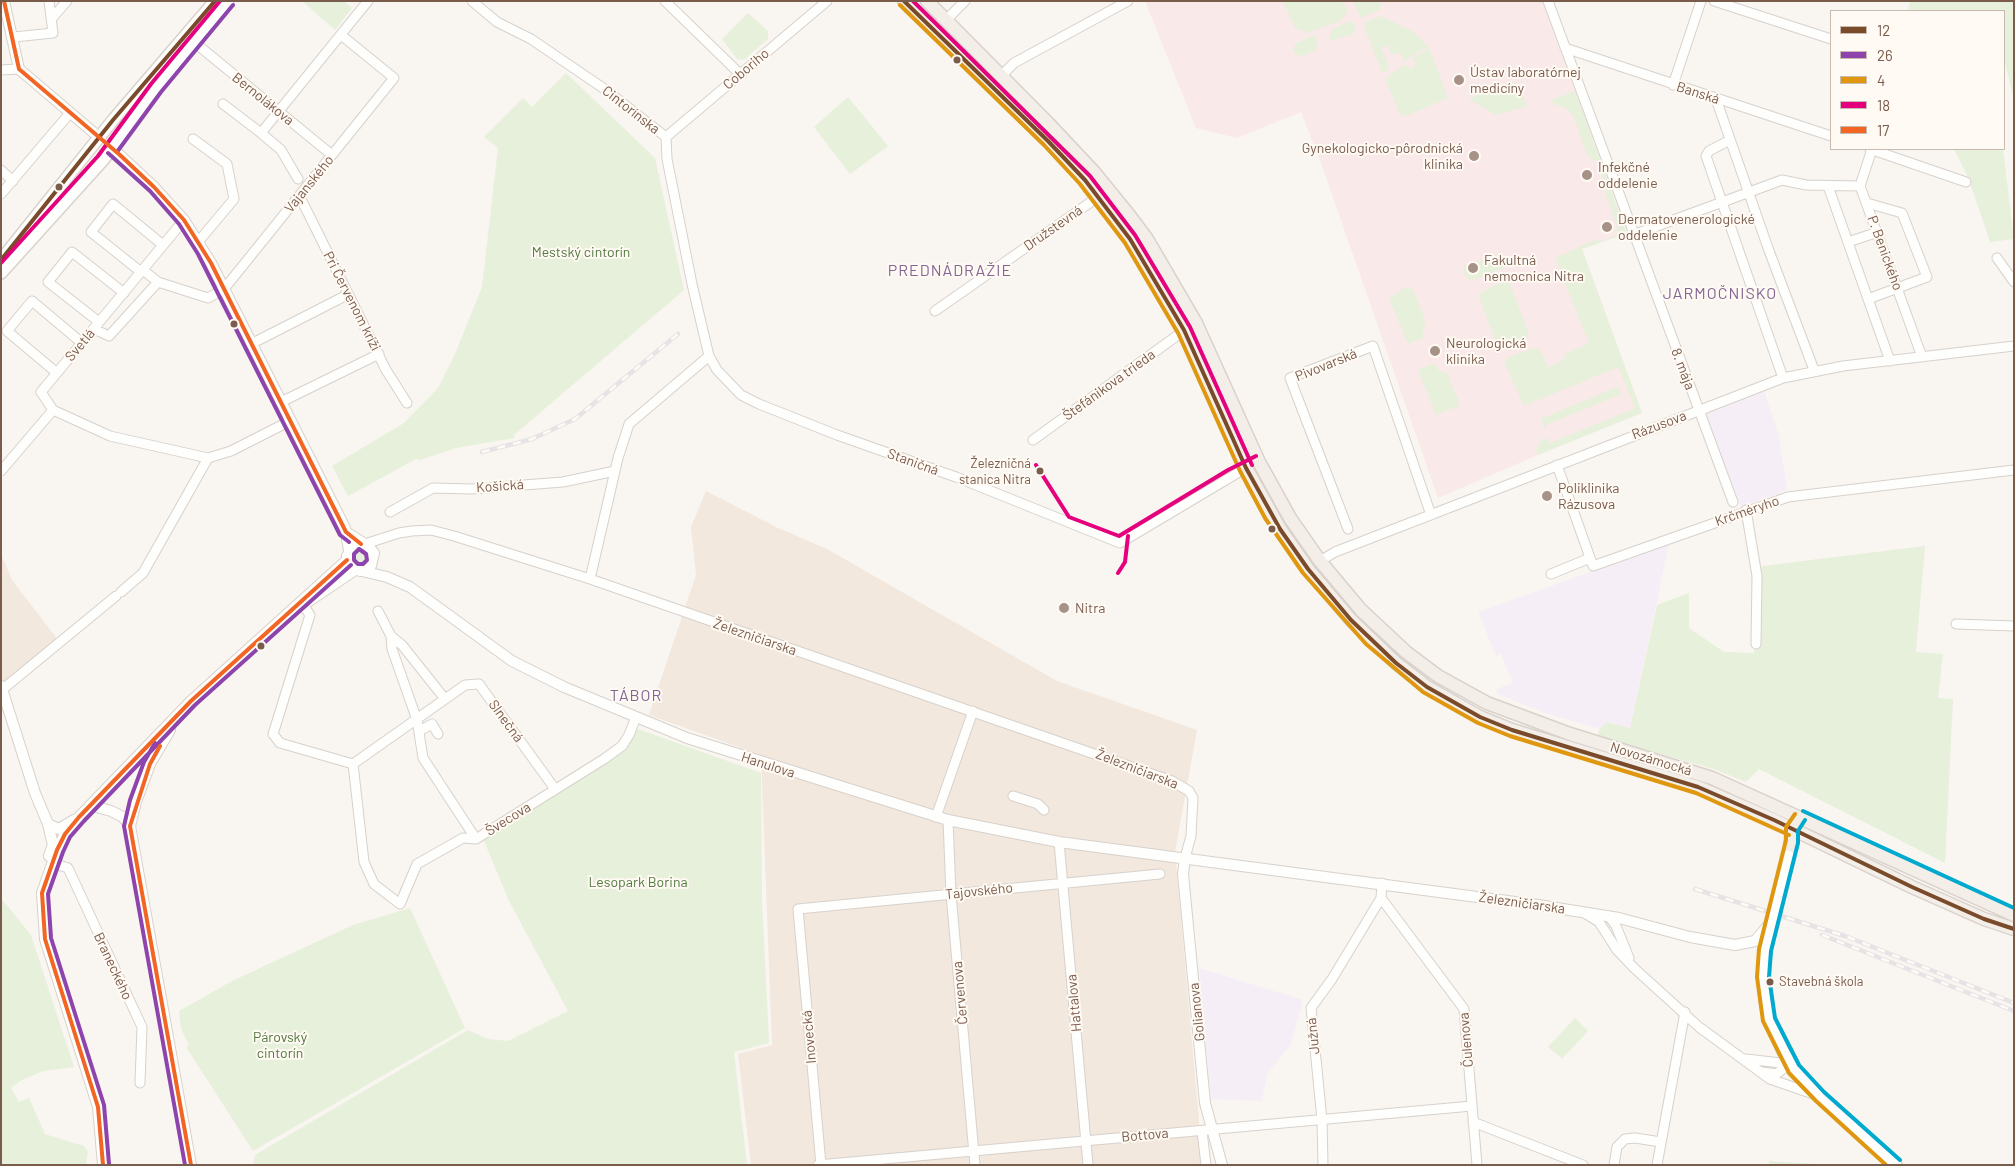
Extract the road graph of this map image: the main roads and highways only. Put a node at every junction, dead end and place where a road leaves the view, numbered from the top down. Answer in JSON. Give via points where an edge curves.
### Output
{"nodes":[{"id":1,"x":216,"y":1,"type":"edge"},
{"id":2,"x":228,"y":1,"type":"edge"},
{"id":3,"x":904,"y":1,"type":"edge"},
{"id":4,"x":927,"y":1,"type":"edge"},
{"id":5,"x":1002,"y":75,"type":"junction"},
{"id":6,"x":992,"y":85,"type":"junction"},
{"id":7,"x":100,"y":138,"type":"junction"},
{"id":8,"x":112,"y":148,"type":"junction"},
{"id":9,"x":1104,"y":193,"type":"junction"},
{"id":10,"x":1,"y":260,"type":"edge"},
{"id":11,"x":1,"y":274,"type":"edge"},
{"id":12,"x":1190,"y":327,"type":"junction"},
{"id":13,"x":1259,"y":462,"type":"junction"},
{"id":14,"x":1246,"y":468,"type":"junction"},
{"id":15,"x":1320,"y":561,"type":"junction"},
{"id":16,"x":1308,"y":569,"type":"junction"},
{"id":17,"x":1800,"y":817,"type":"junction"},
{"id":18,"x":1792,"y":829,"type":"junction"},
{"id":19,"x":1817,"y":841,"type":"junction"},
{"id":20,"x":1789,"y":853,"type":"junction"},
{"id":21,"x":2014,"y":914,"type":"edge"},
{"id":22,"x":2014,"y":929,"type":"edge"},
{"id":23,"x":1896,"y":1165,"type":"edge"}],
"edges":[{"from":1,"to":7,"type":"main road"},
{"from":2,"to":8,"type":"main road"},
{"from":3,"to":6,"type":"main road"},
{"from":4,"to":5,"type":"main road"},
{"from":5,"to":6,"type":"main road"},
{"from":5,"to":9,"type":"main road"},
{"from":6,"to":9,"type":"main road"},
{"from":7,"to":8,"type":"main road"},
{"from":7,"to":10,"type":"main road"},
{"from":8,"to":11,"type":"main road"},
{"from":9,"to":12,"type":"main road","via":[[1135,247]]},
{"from":12,"to":13,"type":"main road"},
{"from":12,"to":14,"type":"main road"},
{"from":13,"to":14,"type":"main road"},
{"from":13,"to":15,"type":"main road","via":[[1290,518]]},
{"from":14,"to":16,"type":"main road","via":[[1280,529]]},
{"from":15,"to":16,"type":"main road"},
{"from":15,"to":17,"type":"main road","name":"Novozámocká","via":[[1380,629],[1438,676],[1468,694],[1530,721],[1712,778]]},
{"from":16,"to":18,"type":"main road","name":"Novozámocká","via":[[1370,640],[1427,687],[1457,705],[1512,730],[1698,787]]},
{"from":17,"to":18,"type":"main road"},
{"from":17,"to":21,"type":"main road","name":"Novozámocká"},
{"from":18,"to":19,"type":"main road","name":"Novozámocká"},
{"from":18,"to":20,"type":"main road"},
{"from":19,"to":20,"type":"main road"},
{"from":19,"to":22,"type":"main road","name":"Novozámocká","via":[[1912,887]]},
{"from":20,"to":23,"type":"main road","bridge":true,"via":[[1764,960],[1764,1000],[1769,1020],[1790,1064]]}]}
